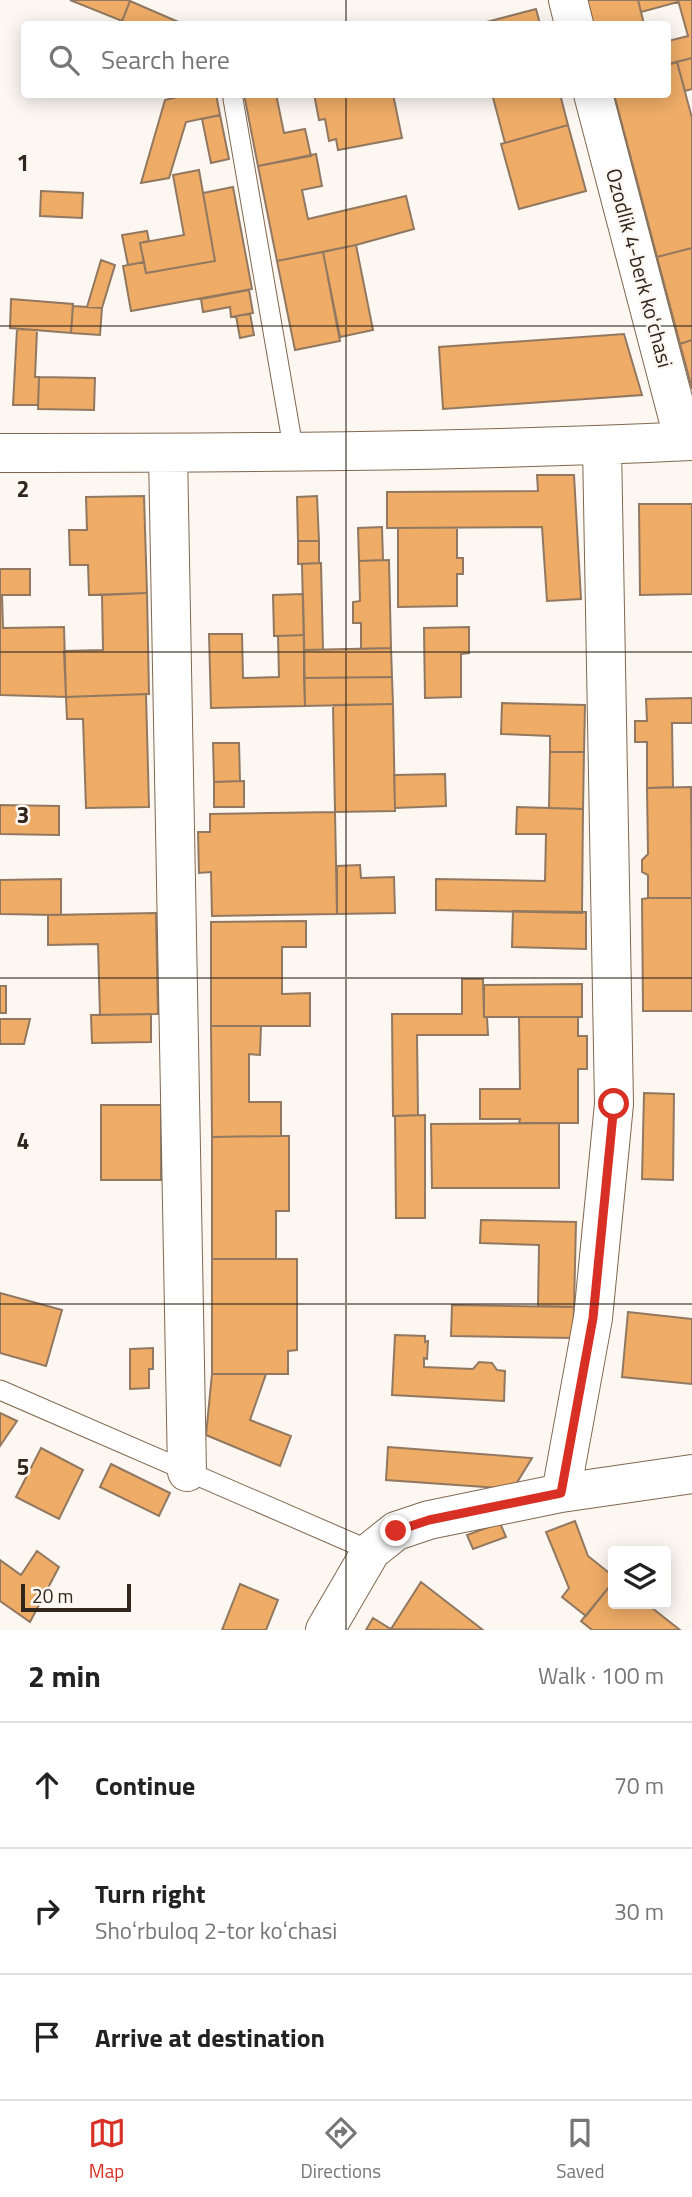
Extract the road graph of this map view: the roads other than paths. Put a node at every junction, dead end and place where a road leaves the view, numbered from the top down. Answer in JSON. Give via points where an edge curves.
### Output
{"nodes":[{"id":1,"x":568,"y":0,"type":"edge"},
{"id":2,"x":573,"y":21,"type":"edge"},
{"id":3,"x":594,"y":98,"type":"edge"},
{"id":4,"x":233,"y":99,"type":"dead end"},
{"id":5,"x":688,"y":441,"type":"edge"},
{"id":6,"x":602,"y":446,"type":"junction"},
{"id":7,"x":0,"y":453,"type":"edge"},
{"id":8,"x":168,"y":453,"type":"junction"},
{"id":9,"x":294,"y":453,"type":"junction"},
{"id":10,"x":0,"y":1391,"type":"edge"},
{"id":11,"x":187,"y":1472,"type":"junction"},
{"id":12,"x":692,"y":1474,"type":"edge"},
{"id":13,"x":561,"y":1493,"type":"junction"},
{"id":14,"x":371,"y":1551,"type":"junction"},
{"id":15,"x":325,"y":1630,"type":"edge"}],
"edges":[{"from":1,"to":2,"type":"street"},
{"from":3,"to":5,"type":"street","name":"Ozodlik 4-berk koʻchasi"},
{"from":4,"to":9,"type":"lane"},
{"from":5,"to":6,"type":"street"},
{"from":6,"to":9,"type":"street"},
{"from":6,"to":13,"type":"street","via":[[614,1104],[593,1318]]},
{"from":7,"to":8,"type":"street"},
{"from":8,"to":9,"type":"street"},
{"from":8,"to":11,"type":"street"},
{"from":10,"to":11,"type":"lane"},
{"from":11,"to":14,"type":"lane"},
{"from":12,"to":13,"type":"street"},
{"from":13,"to":14,"type":"street","via":[[429,1520],[396,1531]]},
{"from":14,"to":15,"type":"street"}]}
